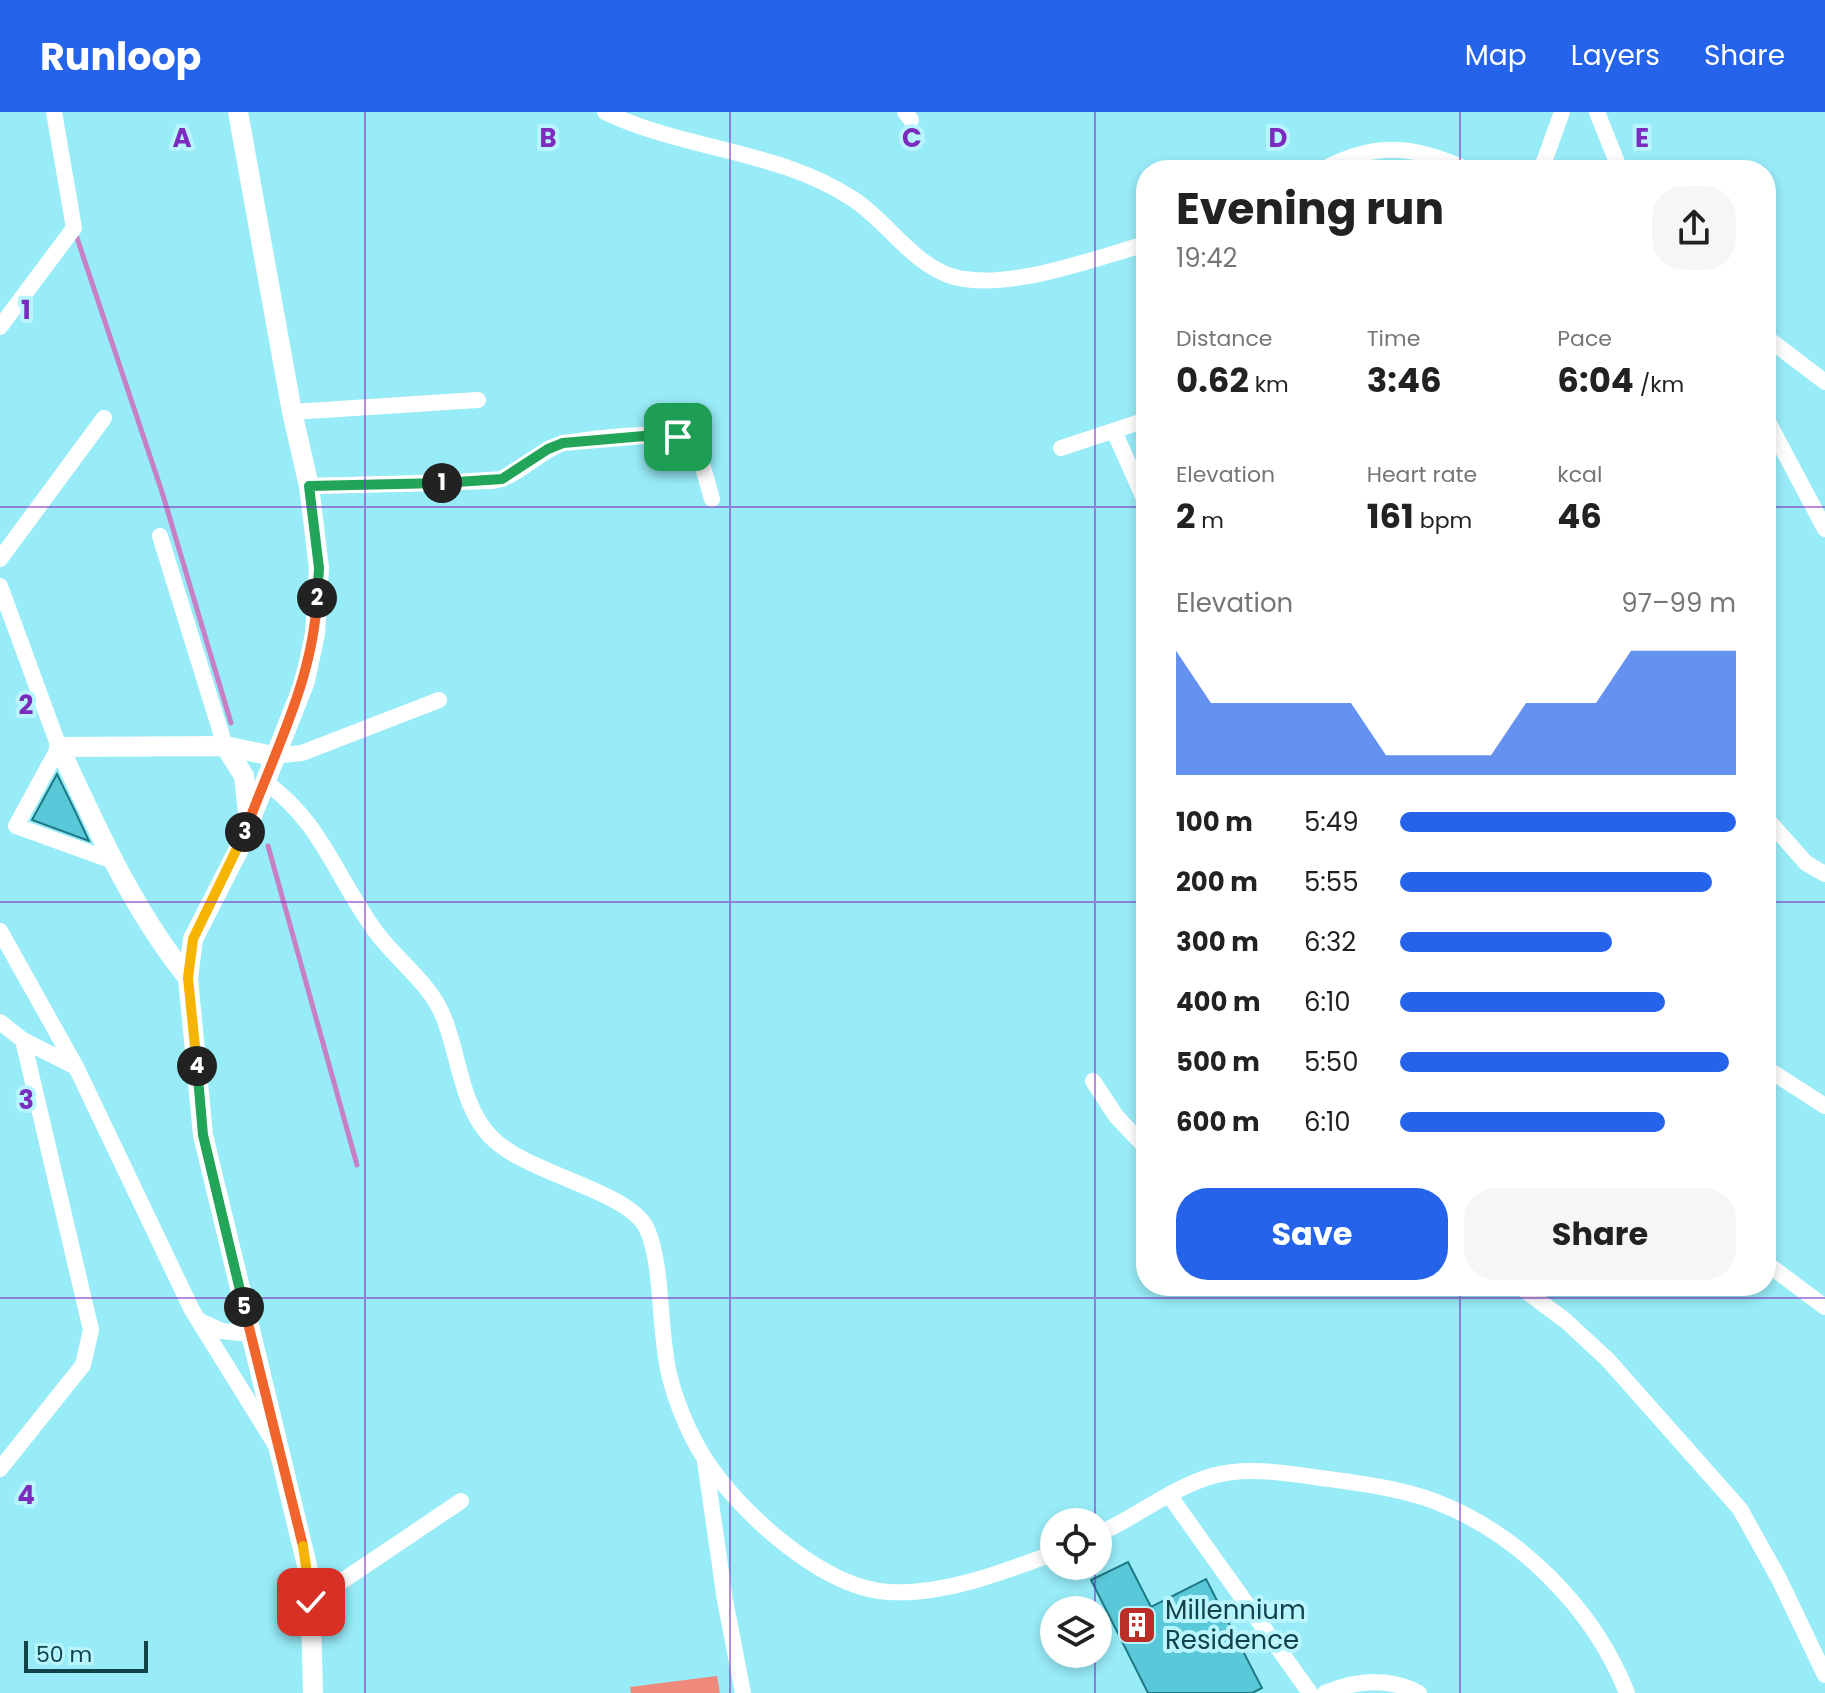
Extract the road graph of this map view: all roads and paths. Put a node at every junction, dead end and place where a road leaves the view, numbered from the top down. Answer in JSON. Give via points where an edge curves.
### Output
{"nodes":[{"id":1,"x":54,"y":112,"type":"edge"},
{"id":2,"x":238,"y":112,"type":"edge"},
{"id":3,"x":605,"y":112,"type":"edge"},
{"id":4,"x":1562,"y":112,"type":"edge"},
{"id":5,"x":1597,"y":112,"type":"edge"},
{"id":6,"x":1343,"y":160,"type":"edge"},
{"id":7,"x":1438,"y":160,"type":"edge"},
{"id":8,"x":1545,"y":160,"type":"edge"},
{"id":9,"x":1616,"y":160,"type":"edge"},
{"id":10,"x":1136,"y":247,"type":"edge"},
{"id":11,"x":0,"y":327,"type":"edge"},
{"id":12,"x":1776,"y":345,"type":"edge"},
{"id":13,"x":1825,"y":382,"type":"edge"},
{"id":14,"x":478,"y":400,"type":"dead end"},
{"id":15,"x":292,"y":412,"type":"junction"},
{"id":16,"x":104,"y":418,"type":"dead end"},
{"id":17,"x":1136,"y":423,"type":"edge"},
{"id":18,"x":1114,"y":431,"type":"junction"},
{"id":19,"x":1776,"y":437,"type":"edge"},
{"id":20,"x":1061,"y":448,"type":"dead end"},
{"id":21,"x":1136,"y":480,"type":"edge"},
{"id":22,"x":309,"y":486,"type":"junction"},
{"id":23,"x":712,"y":499,"type":"dead end"},
{"id":24,"x":1825,"y":529,"type":"edge"},
{"id":25,"x":160,"y":536,"type":"dead end"},
{"id":26,"x":0,"y":559,"type":"edge"},
{"id":27,"x":0,"y":586,"type":"edge"},
{"id":28,"x":439,"y":700,"type":"dead end"},
{"id":29,"x":225,"y":746,"type":"junction"},
{"id":30,"x":59,"y":747,"type":"junction"},
{"id":31,"x":273,"y":756,"type":"junction"},
{"id":32,"x":264,"y":781,"type":"junction"},
{"id":33,"x":16,"y":826,"type":"junction"},
{"id":34,"x":246,"y":829,"type":"junction"},
{"id":35,"x":1776,"y":829,"type":"edge"},
{"id":36,"x":0,"y":837,"type":"edge"},
{"id":37,"x":113,"y":861,"type":"junction"},
{"id":38,"x":1825,"y":874,"type":"edge"},
{"id":39,"x":0,"y":931,"type":"edge"},
{"id":40,"x":154,"y":936,"type":"junction"},
{"id":41,"x":193,"y":939,"type":"junction"},
{"id":42,"x":188,"y":978,"type":"junction"},
{"id":43,"x":0,"y":1022,"type":"edge"},
{"id":44,"x":23,"y":1040,"type":"junction"},
{"id":45,"x":76,"y":1067,"type":"junction"},
{"id":46,"x":1776,"y":1074,"type":"edge"},
{"id":47,"x":1093,"y":1081,"type":"dead end"},
{"id":48,"x":1823,"y":1103,"type":"edge"},
{"id":49,"x":1136,"y":1137,"type":"edge"},
{"id":50,"x":1776,"y":1270,"type":"edge"},
{"id":51,"x":1532,"y":1296,"type":"edge"},
{"id":52,"x":1825,"y":1307,"type":"edge"},
{"id":53,"x":199,"y":1320,"type":"junction"},
{"id":54,"x":250,"y":1334,"type":"junction"},
{"id":55,"x":280,"y":1451,"type":"junction"},
{"id":56,"x":705,"y":1459,"type":"junction"},
{"id":57,"x":0,"y":1469,"type":"edge"},
{"id":58,"x":1169,"y":1495,"type":"junction"},
{"id":59,"x":461,"y":1501,"type":"dead end"},
{"id":60,"x":1112,"y":1526,"type":"edge"},
{"id":61,"x":1040,"y":1558,"type":"edge"},
{"id":62,"x":311,"y":1602,"type":"junction"},
{"id":63,"x":1825,"y":1675,"type":"edge"},
{"id":64,"x":313,"y":1693,"type":"edge"},
{"id":65,"x":743,"y":1693,"type":"edge"},
{"id":66,"x":1310,"y":1693,"type":"edge"},
{"id":67,"x":1325,"y":1693,"type":"edge"},
{"id":68,"x":1419,"y":1693,"type":"edge"},
{"id":69,"x":1627,"y":1693,"type":"edge"}],
"edges":[{"from":1,"to":11,"type":"street","via":[[70,233]]},
{"from":2,"to":15,"type":"main road"},
{"from":3,"to":10,"type":"street","via":[[816,180],[853,199],[924,260],[952,276],[1021,276]]},
{"from":4,"to":8,"type":"street"},
{"from":5,"to":9,"type":"street"},
{"from":6,"to":7,"type":"street","via":[[1378,148],[1406,149]]},
{"from":12,"to":13,"type":"street"},
{"from":14,"to":15,"type":"street"},
{"from":15,"to":22,"type":"main road"},
{"from":16,"to":26,"type":"street"},
{"from":17,"to":18,"type":"street"},
{"from":18,"to":20,"type":"street"},
{"from":18,"to":21,"type":"street"},
{"from":19,"to":24,"type":"street"},
{"from":22,"to":23,"type":"street","via":[[493,481],[563,443],[660,435],[678,437],[694,448]]},
{"from":22,"to":31,"type":"main road","via":[[319,568],[315,634],[305,681]]},
{"from":25,"to":29,"type":"street"},
{"from":27,"to":30,"type":"street"},
{"from":28,"to":31,"type":"street","via":[[302,753]]},
{"from":29,"to":30,"type":"main road"},
{"from":29,"to":31,"type":"main road"},
{"from":29,"to":34,"type":"main road","via":[[248,793]]},
{"from":30,"to":33,"type":"street"},
{"from":30,"to":37,"type":"main road"},
{"from":31,"to":32,"type":"main road"},
{"from":32,"to":34,"type":"main road"},
{"from":32,"to":56,"type":"street","via":[[316,831],[365,916],[435,1001],[477,1117],[491,1137],[514,1156],[626,1207],[647,1228],[665,1358]]},
{"from":33,"to":36,"type":"street"},
{"from":33,"to":37,"type":"street"},
{"from":34,"to":41,"type":"main road"},
{"from":35,"to":38,"type":"street","via":[[1806,863]]},
{"from":37,"to":40,"type":"main road"},
{"from":39,"to":45,"type":"street"},
{"from":40,"to":41,"type":"main road","via":[[165,942]]},
{"from":40,"to":42,"type":"main road"},
{"from":41,"to":42,"type":"main road"},
{"from":42,"to":54,"type":"main road","via":[[203,1135]]},
{"from":43,"to":44,"type":"street"},
{"from":44,"to":45,"type":"street"},
{"from":44,"to":57,"type":"street","via":[[91,1330],[83,1365]]},
{"from":45,"to":53,"type":"street"},
{"from":46,"to":48,"type":"street"},
{"from":47,"to":49,"type":"street"},
{"from":50,"to":52,"type":"street"},
{"from":51,"to":63,"type":"street","via":[[1608,1360],[1740,1509]]},
{"from":53,"to":54,"type":"street","via":[[222,1331]]},
{"from":53,"to":55,"type":"street"},
{"from":54,"to":55,"type":"main road"},
{"from":55,"to":62,"type":"main road"},
{"from":56,"to":61,"type":"street","via":[[756,1517],[796,1552],[855,1588],[891,1593],[938,1588]]},
{"from":56,"to":65,"type":"street"},
{"from":58,"to":60,"type":"street"},
{"from":58,"to":66,"type":"street"},
{"from":58,"to":69,"type":"street","via":[[1213,1476],[1255,1471],[1370,1485],[1433,1501],[1477,1521],[1561,1590],[1594,1627]]},
{"from":59,"to":62,"type":"street"},
{"from":62,"to":64,"type":"main road"},
{"from":67,"to":68,"type":"street","via":[[1381,1681]]}]}
